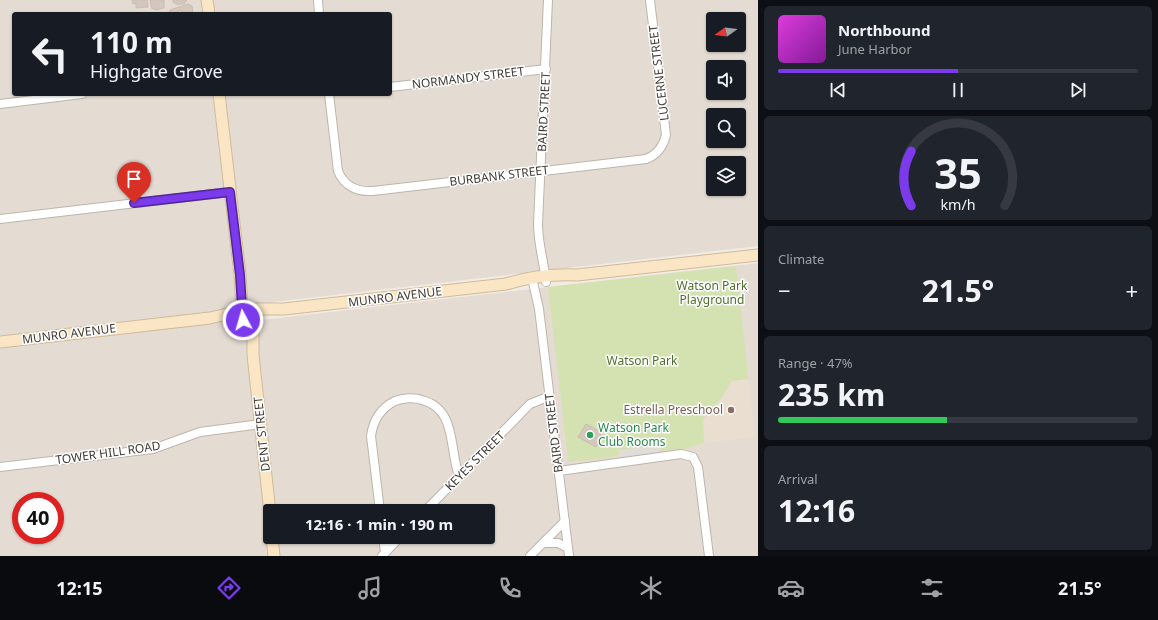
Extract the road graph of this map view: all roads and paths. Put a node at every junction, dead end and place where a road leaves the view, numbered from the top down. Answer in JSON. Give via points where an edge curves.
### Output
{"nodes":[{"id":1,"x":207,"y":0,"type":"edge"},
{"id":2,"x":318,"y":0,"type":"edge"},
{"id":3,"x":548,"y":0,"type":"edge"},
{"id":4,"x":650,"y":0,"type":"edge"},
{"id":5,"x":209,"y":12,"type":"edge"},
{"id":6,"x":319,"y":12,"type":"edge"},
{"id":7,"x":546,"y":69,"type":"junction"},
{"id":8,"x":392,"y":87,"type":"edge"},
{"id":9,"x":66,"y":96,"type":"edge"},
{"id":10,"x":218,"y":96,"type":"edge"},
{"id":11,"x":331,"y":96,"type":"edge"},
{"id":12,"x":0,"y":104,"type":"edge"},
{"id":13,"x":662,"y":146,"type":"joint"},
{"id":14,"x":541,"y":172,"type":"junction"},
{"id":15,"x":230,"y":192,"type":"junction"},
{"id":16,"x":0,"y":219,"type":"edge"},
{"id":17,"x":758,"y":255,"type":"edge"},
{"id":18,"x":539,"y":280,"type":"junction"},
{"id":19,"x":248,"y":313,"type":"junction"},
{"id":20,"x":0,"y":342,"type":"edge"},
{"id":21,"x":550,"y":396,"type":"junction"},
{"id":22,"x":551,"y":406,"type":"junction"},
{"id":23,"x":525,"y":411,"type":"junction"},
{"id":24,"x":261,"y":424,"type":"junction"},
{"id":25,"x":0,"y":467,"type":"edge"},
{"id":26,"x":558,"y":470,"type":"junction"},
{"id":27,"x":459,"y":476,"type":"junction"},
{"id":28,"x":269,"y":504,"type":"edge"},
{"id":29,"x":379,"y":504,"type":"edge"},
{"id":30,"x":432,"y":504,"type":"edge"},
{"id":31,"x":565,"y":521,"type":"junction"},
{"id":32,"x":543,"y":543,"type":"junction"},
{"id":33,"x":273,"y":544,"type":"edge"},
{"id":34,"x":383,"y":544,"type":"edge"},
{"id":35,"x":393,"y":544,"type":"edge"},
{"id":36,"x":569,"y":552,"type":"edge"},
{"id":37,"x":384,"y":554,"type":"edge"},
{"id":38,"x":274,"y":556,"type":"edge"},
{"id":39,"x":530,"y":556,"type":"edge"},
{"id":40,"x":709,"y":556,"type":"edge"}],
"edges":[{"from":1,"to":5,"type":"street"},
{"from":2,"to":6,"type":"street"},
{"from":3,"to":7,"type":"street","name":"BAIRD STREET"},
{"from":4,"to":13,"type":"street","name":"LUCERNE STREET","via":[[666,136]]},
{"from":7,"to":8,"type":"street","name":"NORMANDY STREET"},
{"from":7,"to":14,"type":"street","name":"BAIRD STREET"},
{"from":9,"to":12,"type":"street"},
{"from":10,"to":15,"type":"street","name":"DENT STREET"},
{"from":11,"to":14,"type":"street","name":"BURBANK STREET","via":[[338,171],[343,180],[354,189],[366,192]]},
{"from":13,"to":14,"type":"street","name":"BURBANK STREET","via":[[646,159]]},
{"from":14,"to":18,"type":"street","name":"BAIRD STREET"},
{"from":15,"to":16,"type":"street"},
{"from":15,"to":19,"type":"street","name":"DENT STREET","via":[[240,275]]},
{"from":17,"to":18,"type":"street","name":"MUNRO AVENUE","via":[[562,275]]},
{"from":18,"to":19,"type":"street","name":"MUNRO AVENUE","via":[[519,280],[506,284]]},
{"from":18,"to":21,"type":"street","name":"BAIRD STREET","via":[[539,309]]},
{"from":19,"to":20,"type":"street","name":"MUNRO AVENUE"},
{"from":19,"to":24,"type":"street","name":"DENT STREET"},
{"from":21,"to":22,"type":"street","name":"BAIRD STREET"},
{"from":21,"to":23,"type":"street","name":"KEYES STREET","via":[[530,404]]},
{"from":22,"to":23,"type":"street","name":"KEYES STREET","via":[[536,406]]},
{"from":22,"to":26,"type":"street","name":"BAIRD STREET"},
{"from":23,"to":27,"type":"street","name":"KEYES STREET"},
{"from":24,"to":25,"type":"street","name":"TOWER HILL ROAD","via":[[200,432],[153,449]]},
{"from":24,"to":28,"type":"street","name":"DENT STREET"},
{"from":26,"to":31,"type":"street","name":"BAIRD STREET"},
{"from":26,"to":40,"type":"street","via":[[682,454],[693,457],[698,467]]},
{"from":27,"to":29,"type":"street","via":[[448,425],[443,414],[433,405],[421,400],[404,399],[394,402],[380,413],[373,424],[371,436]]},
{"from":27,"to":30,"type":"street","name":"KEYES STREET"},
{"from":31,"to":32,"type":"street"},
{"from":31,"to":36,"type":"street","name":"BAIRD STREET"},
{"from":32,"to":36,"type":"street","via":[[558,543]]},
{"from":32,"to":39,"type":"street"},
{"from":33,"to":38,"type":"street"},
{"from":34,"to":37,"type":"street"},
{"from":35,"to":37,"type":"street"}]}
